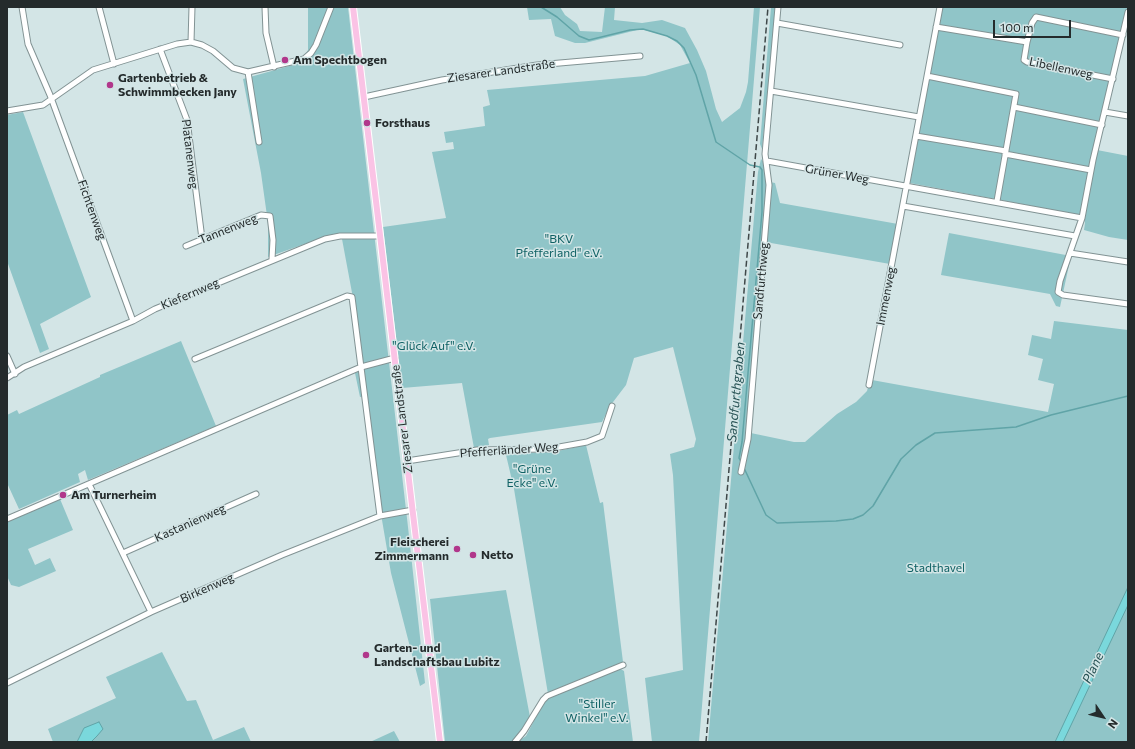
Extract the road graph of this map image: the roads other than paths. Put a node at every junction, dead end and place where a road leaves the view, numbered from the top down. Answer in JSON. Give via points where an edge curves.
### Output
{"nodes":[{"id":1,"x":22,"y":7,"type":"edge"},
{"id":2,"x":99,"y":7,"type":"edge"},
{"id":3,"x":192,"y":7,"type":"edge"},
{"id":4,"x":265,"y":7,"type":"edge"},
{"id":5,"x":331,"y":7,"type":"edge"},
{"id":6,"x":353,"y":7,"type":"edge"},
{"id":7,"x":778,"y":7,"type":"edge"},
{"id":8,"x":940,"y":7,"type":"edge"},
{"id":9,"x":1128,"y":12,"type":"edge"},
{"id":10,"x":776,"y":23,"type":"junction"},
{"id":11,"x":936,"y":27,"type":"junction"},
{"id":12,"x":1123,"y":35,"type":"junction"},
{"id":13,"x":191,"y":42,"type":"junction"},
{"id":14,"x":1027,"y":42,"type":"junction"},
{"id":15,"x":1122,"y":42,"type":"junction"},
{"id":16,"x":1128,"y":43,"type":"edge"},
{"id":17,"x":900,"y":46,"type":"dead end"},
{"id":18,"x":160,"y":49,"type":"junction"},
{"id":19,"x":640,"y":56,"type":"dead end"},
{"id":20,"x":114,"y":64,"type":"junction"},
{"id":21,"x":274,"y":67,"type":"junction"},
{"id":22,"x":248,"y":72,"type":"junction"},
{"id":23,"x":927,"y":76,"type":"junction"},
{"id":24,"x":1113,"y":80,"type":"junction"},
{"id":25,"x":771,"y":91,"type":"junction"},
{"id":26,"x":364,"y":97,"type":"junction"},
{"id":27,"x":51,"y":100,"type":"junction"},
{"id":28,"x":1014,"y":106,"type":"junction"},
{"id":29,"x":7,"y":111,"type":"edge"},
{"id":30,"x":1105,"y":112,"type":"junction"},
{"id":31,"x":1128,"y":116,"type":"edge"},
{"id":32,"x":919,"y":117,"type":"junction"},
{"id":33,"x":1102,"y":125,"type":"junction"},
{"id":34,"x":916,"y":136,"type":"junction"},
{"id":35,"x":258,"y":142,"type":"dead end"},
{"id":36,"x":1005,"y":153,"type":"junction"},
{"id":37,"x":767,"y":162,"type":"junction"},
{"id":38,"x":1091,"y":170,"type":"junction"},
{"id":39,"x":907,"y":186,"type":"junction"},
{"id":40,"x":997,"y":201,"type":"junction"},
{"id":41,"x":903,"y":206,"type":"junction"},
{"id":42,"x":1082,"y":218,"type":"junction"},
{"id":43,"x":380,"y":236,"type":"junction"},
{"id":44,"x":1075,"y":236,"type":"junction"},
{"id":45,"x":202,"y":239,"type":"junction"},
{"id":46,"x":186,"y":246,"type":"dead end"},
{"id":47,"x":1070,"y":253,"type":"junction"},
{"id":48,"x":272,"y":259,"type":"junction"},
{"id":49,"x":1128,"y":262,"type":"edge"},
{"id":50,"x":1128,"y":304,"type":"edge"},
{"id":51,"x":133,"y":321,"type":"junction"},
{"id":52,"x":7,"y":356,"type":"edge"},
{"id":53,"x":395,"y":358,"type":"junction"},
{"id":54,"x":195,"y":359,"type":"dead end"},
{"id":55,"x":361,"y":367,"type":"junction"},
{"id":56,"x":15,"y":374,"type":"junction"},
{"id":57,"x":7,"y":378,"type":"edge"},
{"id":58,"x":869,"y":385,"type":"dead end"},
{"id":59,"x":612,"y":406,"type":"dead end"},
{"id":60,"x":407,"y":461,"type":"junction"},
{"id":61,"x":741,"y":472,"type":"dead end"},
{"id":62,"x":89,"y":484,"type":"junction"},
{"id":63,"x":256,"y":494,"type":"dead end"},
{"id":64,"x":412,"y":510,"type":"junction"},
{"id":65,"x":380,"y":516,"type":"junction"},
{"id":66,"x":7,"y":519,"type":"edge"},
{"id":67,"x":123,"y":553,"type":"junction"},
{"id":68,"x":151,"y":612,"type":"junction"},
{"id":69,"x":623,"y":665,"type":"dead end"},
{"id":70,"x":7,"y":683,"type":"edge"},
{"id":71,"x":440,"y":742,"type":"edge"},
{"id":72,"x":515,"y":742,"type":"edge"}],
"edges":[{"from":1,"to":27,"type":"street","name":"Fichtenweg","via":[[28,44]]},
{"from":2,"to":20,"type":"street"},
{"from":3,"to":13,"type":"street"},
{"from":4,"to":21,"type":"street","via":[[266,33]]},
{"from":5,"to":21,"type":"street","via":[[311,54],[304,59]]},
{"from":6,"to":26,"type":"main road","name":"Ziesarer Landstraße"},
{"from":7,"to":10,"type":"street","name":"Sandfurthweg"},
{"from":8,"to":11,"type":"street","name":"Immenweg"},
{"from":9,"to":12,"type":"street"},
{"from":10,"to":17,"type":"street"},
{"from":10,"to":25,"type":"street","name":"Sandfurthweg"},
{"from":11,"to":14,"type":"street"},
{"from":11,"to":23,"type":"street","name":"Immenweg"},
{"from":12,"to":14,"type":"street","name":"Libellenweg","via":[[1036,18]]},
{"from":12,"to":15,"type":"street"},
{"from":13,"to":18,"type":"street"},
{"from":13,"to":22,"type":"street","via":[[207,48],[233,68]]},
{"from":14,"to":24,"type":"street","name":"Libellenweg","via":[[1024,60],[1026,62]]},
{"from":15,"to":16,"type":"street"},
{"from":15,"to":24,"type":"street"},
{"from":18,"to":20,"type":"street"},
{"from":18,"to":45,"type":"street","name":"Platanenweg","via":[[187,120]]},
{"from":19,"to":26,"type":"street","name":"Ziesarer Landstraße","via":[[536,65],[442,80]]},
{"from":20,"to":27,"type":"street","via":[[87,74]]},
{"from":21,"to":22,"type":"street"},
{"from":22,"to":35,"type":"street"},
{"from":23,"to":28,"type":"street","via":[[1016,94]]},
{"from":23,"to":32,"type":"street","name":"Immenweg"},
{"from":24,"to":30,"type":"street"},
{"from":25,"to":32,"type":"street"},
{"from":25,"to":37,"type":"street","name":"Sandfurthweg","via":[[765,154]]},
{"from":26,"to":43,"type":"main road","name":"Ziesarer Landstraße"},
{"from":27,"to":29,"type":"street","via":[[43,105]]},
{"from":27,"to":51,"type":"street","name":"Fichtenweg"},
{"from":28,"to":33,"type":"street"},
{"from":28,"to":36,"type":"street"},
{"from":30,"to":31,"type":"street"},
{"from":30,"to":33,"type":"street"},
{"from":32,"to":34,"type":"street","name":"Immenweg"},
{"from":33,"to":38,"type":"street"},
{"from":34,"to":36,"type":"street"},
{"from":34,"to":39,"type":"street","name":"Immenweg"},
{"from":36,"to":38,"type":"street"},
{"from":36,"to":40,"type":"street"},
{"from":37,"to":39,"type":"street","name":"Grüner Weg"},
{"from":37,"to":61,"type":"street","name":"Sandfurthweg","via":[[768,191],[748,439]]},
{"from":38,"to":42,"type":"street"},
{"from":39,"to":40,"type":"street"},
{"from":39,"to":41,"type":"street","name":"Immenweg"},
{"from":40,"to":42,"type":"street"},
{"from":41,"to":44,"type":"street"},
{"from":41,"to":58,"type":"street","name":"Immenweg"},
{"from":42,"to":44,"type":"street"},
{"from":43,"to":48,"type":"street","name":"Kiefernweg","via":[[333,237]]},
{"from":43,"to":53,"type":"main road","name":"Ziesarer Landstraße"},
{"from":44,"to":47,"type":"street"},
{"from":45,"to":46,"type":"street","name":"Tannenweg"},
{"from":45,"to":48,"type":"street","name":"Tannenweg","via":[[261,215],[270,216]]},
{"from":47,"to":49,"type":"street"},
{"from":47,"to":50,"type":"street","via":[[1058,292],[1063,295]]},
{"from":48,"to":51,"type":"street","name":"Kiefernweg"},
{"from":51,"to":56,"type":"street","name":"Kiefernweg","via":[[24,367]]},
{"from":52,"to":56,"type":"street"},
{"from":53,"to":55,"type":"street"},
{"from":53,"to":60,"type":"main road","name":"Ziesarer Landstraße"},
{"from":54,"to":55,"type":"street","via":[[347,296],[352,297]]},
{"from":55,"to":62,"type":"street"},
{"from":55,"to":65,"type":"street"},
{"from":56,"to":57,"type":"street","name":"Kiefernweg"},
{"from":59,"to":60,"type":"street","name":"Pfefferländer Weg","via":[[602,436],[587,442],[548,449],[477,450]]},
{"from":60,"to":64,"type":"main road","name":"Ziesarer Landstraße"},
{"from":62,"to":66,"type":"street"},
{"from":62,"to":67,"type":"street"},
{"from":63,"to":67,"type":"street","name":"Kastanienweg"},
{"from":64,"to":65,"type":"street","name":"Birkenweg"},
{"from":64,"to":71,"type":"main road","name":"Ziesarer Landstraße"},
{"from":65,"to":68,"type":"street","name":"Birkenweg"},
{"from":67,"to":68,"type":"street"},
{"from":68,"to":70,"type":"street","name":"Birkenweg"},
{"from":69,"to":72,"type":"street","via":[[547,696]]}]}
